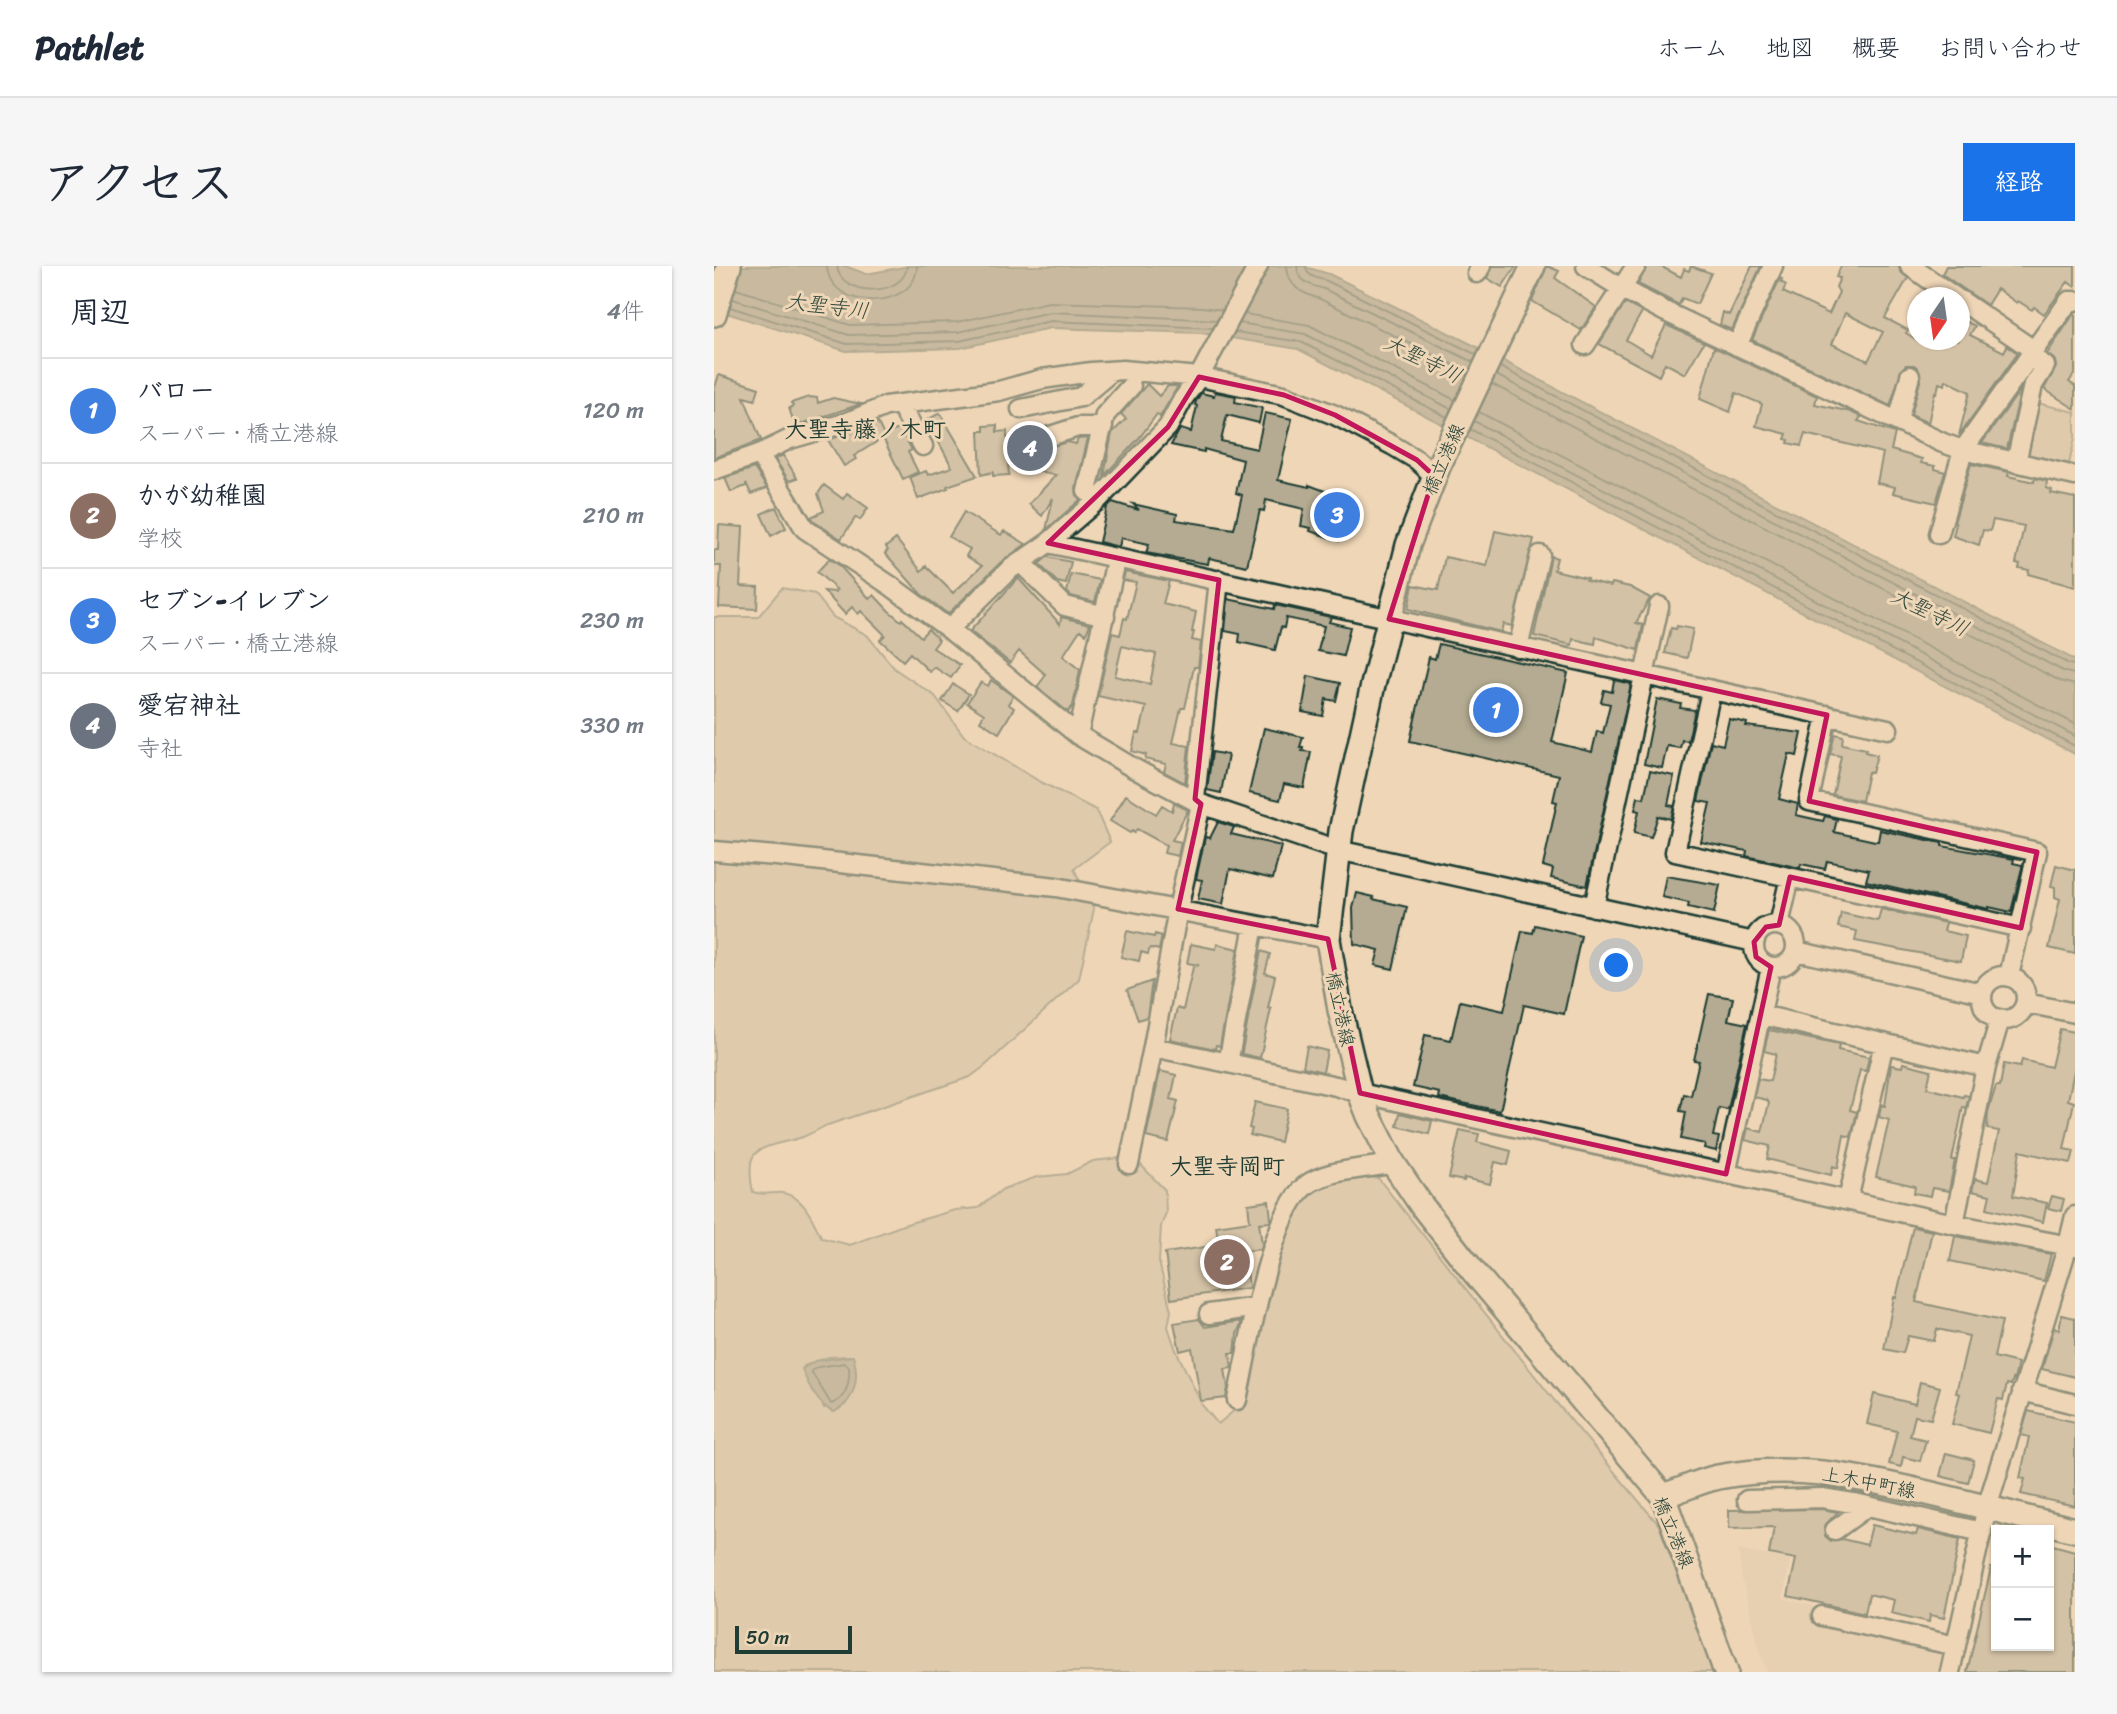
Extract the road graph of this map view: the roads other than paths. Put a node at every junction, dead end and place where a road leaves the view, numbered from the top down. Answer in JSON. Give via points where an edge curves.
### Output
{"nodes":[{"id":1,"x":729,"y":266,"type":"edge"},
{"id":2,"x":1258,"y":266,"type":"edge"},
{"id":3,"x":1533,"y":266,"type":"edge"},
{"id":4,"x":1586,"y":266,"type":"edge"},
{"id":5,"x":1636,"y":266,"type":"edge"},
{"id":6,"x":1773,"y":266,"type":"edge"},
{"id":7,"x":1910,"y":266,"type":"edge"},
{"id":8,"x":1941,"y":287,"type":"edge"},
{"id":9,"x":1621,"y":288,"type":"junction"},
{"id":10,"x":2075,"y":301,"type":"edge"},
{"id":11,"x":1970,"y":308,"type":"edge"},
{"id":12,"x":714,"y":314,"type":"edge"},
{"id":13,"x":1585,"y":345,"type":"dead end"},
{"id":14,"x":1737,"y":346,"type":"junction"},
{"id":15,"x":2031,"y":352,"type":"junction"},
{"id":16,"x":1203,"y":369,"type":"junction"},
{"id":17,"x":1105,"y":374,"type":"junction"},
{"id":18,"x":1910,"y":376,"type":"dead end"},
{"id":19,"x":900,"y":404,"type":"junction"},
{"id":20,"x":1021,"y":409,"type":"dead end"},
{"id":21,"x":1898,"y":421,"type":"junction"},
{"id":22,"x":1102,"y":427,"type":"junction"},
{"id":23,"x":1050,"y":436,"type":"dead end"},
{"id":24,"x":923,"y":446,"type":"dead end"},
{"id":25,"x":1963,"y":450,"type":"junction"},
{"id":26,"x":760,"y":454,"type":"junction"},
{"id":27,"x":2016,"y":463,"type":"junction"},
{"id":28,"x":714,"y":470,"type":"edge"},
{"id":29,"x":1436,"y":472,"type":"junction"},
{"id":30,"x":2075,"y":476,"type":"edge"},
{"id":31,"x":1086,"y":493,"type":"junction"},
{"id":32,"x":1939,"y":534,"type":"dead end"},
{"id":33,"x":1048,"y":543,"type":"junction"},
{"id":34,"x":1540,"y":555,"type":"dead end"},
{"id":35,"x":1116,"y":560,"type":"junction"},
{"id":36,"x":1020,"y":562,"type":"junction"},
{"id":37,"x":1219,"y":580,"type":"junction"},
{"id":38,"x":1659,"y":606,"type":"dead end"},
{"id":39,"x":1105,"y":616,"type":"junction"},
{"id":40,"x":1389,"y":619,"type":"junction"},
{"id":41,"x":949,"y":629,"type":"junction"},
{"id":42,"x":1518,"y":648,"type":"junction"},
{"id":43,"x":1644,"y":675,"type":"junction"},
{"id":44,"x":1711,"y":691,"type":"junction"},
{"id":45,"x":1827,"y":715,"type":"junction"},
{"id":46,"x":1888,"y":729,"type":"dead end"},
{"id":47,"x":1078,"y":735,"type":"junction"},
{"id":48,"x":1198,"y":801,"type":"junction"},
{"id":49,"x":1338,"y":849,"type":"junction"},
{"id":50,"x":714,"y":851,"type":"edge"},
{"id":51,"x":1790,"y":877,"type":"junction"},
{"id":52,"x":1594,"y":907,"type":"junction"},
{"id":53,"x":1178,"y":909,"type":"junction"},
{"id":54,"x":1254,"y":925,"type":"junction"},
{"id":55,"x":1779,"y":925,"type":"junction"},
{"id":56,"x":2021,"y":928,"type":"junction"},
{"id":57,"x":1328,"y":939,"type":"junction"},
{"id":58,"x":1754,"y":942,"type":"junction"},
{"id":59,"x":1796,"y":951,"type":"junction"},
{"id":60,"x":1772,"y":967,"type":"junction"},
{"id":61,"x":2009,"y":976,"type":"junction"},
{"id":62,"x":1982,"y":993,"type":"junction"},
{"id":63,"x":2026,"y":1003,"type":"junction"},
{"id":64,"x":2075,"y":1013,"type":"edge"},
{"id":65,"x":1761,"y":1015,"type":"junction"},
{"id":66,"x":2000,"y":1019,"type":"junction"},
{"id":67,"x":1884,"y":1043,"type":"junction"},
{"id":68,"x":1153,"y":1047,"type":"junction"},
{"id":69,"x":1228,"y":1063,"type":"junction"},
{"id":70,"x":1986,"y":1067,"type":"junction"},
{"id":71,"x":1360,"y":1093,"type":"junction"},
{"id":72,"x":1394,"y":1163,"type":"junction"},
{"id":73,"x":1129,"y":1164,"type":"dead end"},
{"id":74,"x":1726,"y":1174,"type":"junction"},
{"id":75,"x":1848,"y":1200,"type":"junction"},
{"id":76,"x":2075,"y":1216,"type":"edge"},
{"id":77,"x":1954,"y":1224,"type":"junction"},
{"id":78,"x":2072,"y":1246,"type":"edge"},
{"id":79,"x":1257,"y":1307,"type":"junction"},
{"id":80,"x":1209,"y":1314,"type":"dead end"},
{"id":81,"x":2022,"y":1391,"type":"junction"},
{"id":82,"x":1237,"y":1400,"type":"dead end"},
{"id":83,"x":2075,"y":1404,"type":"edge"},
{"id":84,"x":1663,"y":1496,"type":"junction"},
{"id":85,"x":1747,"y":1500,"type":"dead end"},
{"id":86,"x":1868,"y":1506,"type":"junction"},
{"id":87,"x":1987,"y":1507,"type":"junction"},
{"id":88,"x":1835,"y":1530,"type":"dead end"},
{"id":89,"x":2075,"y":1531,"type":"edge"},
{"id":90,"x":1982,"y":1532,"type":"junction"},
{"id":91,"x":1822,"y":1616,"type":"dead end"},
{"id":92,"x":1956,"y":1646,"type":"junction"},
{"id":93,"x":1726,"y":1672,"type":"edge"},
{"id":94,"x":1950,"y":1672,"type":"edge"}],
"edges":[{"from":1,"to":12,"type":"main road"},
{"from":2,"to":16,"type":"street"},
{"from":3,"to":29,"type":"main road","name":"橋立港線"},
{"from":4,"to":9,"type":"street"},
{"from":5,"to":9,"type":"street"},
{"from":6,"to":14,"type":"street"},
{"from":7,"to":8,"type":"street"},
{"from":9,"to":13,"type":"street"},
{"from":9,"to":14,"type":"street"},
{"from":10,"to":15,"type":"street","via":[[2069,301]]},
{"from":11,"to":15,"type":"street"},
{"from":14,"to":21,"type":"street"},
{"from":15,"to":25,"type":"street"},
{"from":15,"to":27,"type":"street","via":[[2045,366],[2033,385]]},
{"from":16,"to":17,"type":"street"},
{"from":16,"to":29,"type":"street","via":[[1335,415]]},
{"from":16,"to":31,"type":"street","via":[[1168,427]]},
{"from":17,"to":19,"type":"street","via":[[1042,379],[999,391]]},
{"from":17,"to":20,"type":"street","via":[[1081,397]]},
{"from":17,"to":22,"type":"street","via":[[1127,391],[1105,415]]},
{"from":18,"to":21,"type":"street"},
{"from":19,"to":24,"type":"street"},
{"from":19,"to":26,"type":"street","via":[[790,439]]},
{"from":21,"to":25,"type":"street"},
{"from":22,"to":23,"type":"street","via":[[1079,427]]},
{"from":22,"to":31,"type":"street"},
{"from":25,"to":27,"type":"street"},
{"from":25,"to":32,"type":"street"},
{"from":26,"to":28,"type":"street"},
{"from":26,"to":41,"type":"street","via":[[805,529]]},
{"from":27,"to":30,"type":"street"},
{"from":29,"to":40,"type":"main road","name":"橋立港線","via":[[1408,545]]},
{"from":31,"to":33,"type":"street"},
{"from":33,"to":35,"type":"street"},
{"from":33,"to":36,"type":"street"},
{"from":34,"to":42,"type":"street"},
{"from":35,"to":37,"type":"street"},
{"from":35,"to":39,"type":"street"},
{"from":36,"to":39,"type":"street","via":[[1065,606]]},
{"from":36,"to":41,"type":"street"},
{"from":37,"to":40,"type":"street"},
{"from":37,"to":48,"type":"street"},
{"from":38,"to":43,"type":"street"},
{"from":39,"to":47,"type":"street"},
{"from":40,"to":42,"type":"street"},
{"from":40,"to":49,"type":"main road","name":"橋立港線"},
{"from":41,"to":47,"type":"street"},
{"from":42,"to":43,"type":"street"},
{"from":43,"to":44,"type":"street"},
{"from":43,"to":52,"type":"street"},
{"from":44,"to":45,"type":"street"},
{"from":44,"to":51,"type":"street","via":[[1675,852]]},
{"from":45,"to":46,"type":"street"},
{"from":45,"to":56,"type":"street","via":[[1809,802],[2037,852]]},
{"from":47,"to":48,"type":"street"},
{"from":48,"to":49,"type":"street"},
{"from":48,"to":53,"type":"street"},
{"from":49,"to":52,"type":"street"},
{"from":49,"to":57,"type":"main road","name":"橋立港線"},
{"from":50,"to":53,"type":"street","via":[[1056,887]]},
{"from":51,"to":55,"type":"street"},
{"from":51,"to":56,"type":"street"},
{"from":52,"to":58,"type":"street"},
{"from":53,"to":54,"type":"street"},
{"from":53,"to":68,"type":"street"},
{"from":54,"to":57,"type":"street"},
{"from":54,"to":69,"type":"street"},
{"from":55,"to":58,"type":"street","via":[[1760,931]]},
{"from":55,"to":59,"type":"street","via":[[1791,932]]},
{"from":56,"to":61,"type":"street"},
{"from":57,"to":71,"type":"main road","name":"橋立港線"},
{"from":58,"to":60,"type":"street","via":[[1756,957]]},
{"from":59,"to":60,"type":"street","via":[[1788,963]]},
{"from":59,"to":62,"type":"street"},
{"from":60,"to":65,"type":"street"},
{"from":61,"to":62,"type":"street","via":[[1989,981]]},
{"from":61,"to":63,"type":"street","via":[[2025,989]]},
{"from":62,"to":66,"type":"street","via":[[1984,1008]]},
{"from":63,"to":64,"type":"street"},
{"from":63,"to":66,"type":"street","via":[[2018,1016]]},
{"from":65,"to":67,"type":"street"},
{"from":65,"to":74,"type":"street"},
{"from":66,"to":70,"type":"street"},
{"from":67,"to":70,"type":"street"},
{"from":67,"to":75,"type":"street"},
{"from":68,"to":69,"type":"street"},
{"from":68,"to":73,"type":"street"},
{"from":69,"to":71,"type":"street"},
{"from":70,"to":77,"type":"street"},
{"from":71,"to":72,"type":"main road","name":"橋立港線"},
{"from":71,"to":74,"type":"street"},
{"from":72,"to":79,"type":"street","via":[[1326,1175],[1306,1185],[1278,1231]]},
{"from":72,"to":84,"type":"main road","name":"橋立港線","via":[[1473,1272]]},
{"from":74,"to":75,"type":"street"},
{"from":75,"to":77,"type":"street"},
{"from":76,"to":78,"type":"street"},
{"from":77,"to":78,"type":"street"},
{"from":78,"to":81,"type":"street"},
{"from":79,"to":80,"type":"street"},
{"from":79,"to":82,"type":"street"},
{"from":81,"to":83,"type":"street"},
{"from":81,"to":87,"type":"street"},
{"from":84,"to":87,"type":"main road","name":"上木中町線","via":[[1714,1478],[1802,1470],[1832,1472]]},
{"from":84,"to":93,"type":"main road","name":"橋立港線"},
{"from":85,"to":86,"type":"street","via":[[1822,1498]]},
{"from":86,"to":88,"type":"street"},
{"from":86,"to":90,"type":"street"},
{"from":87,"to":89,"type":"main road","name":"上木中町線"},
{"from":87,"to":90,"type":"street"},
{"from":90,"to":92,"type":"street"},
{"from":91,"to":92,"type":"street"},
{"from":92,"to":94,"type":"street"}]}
